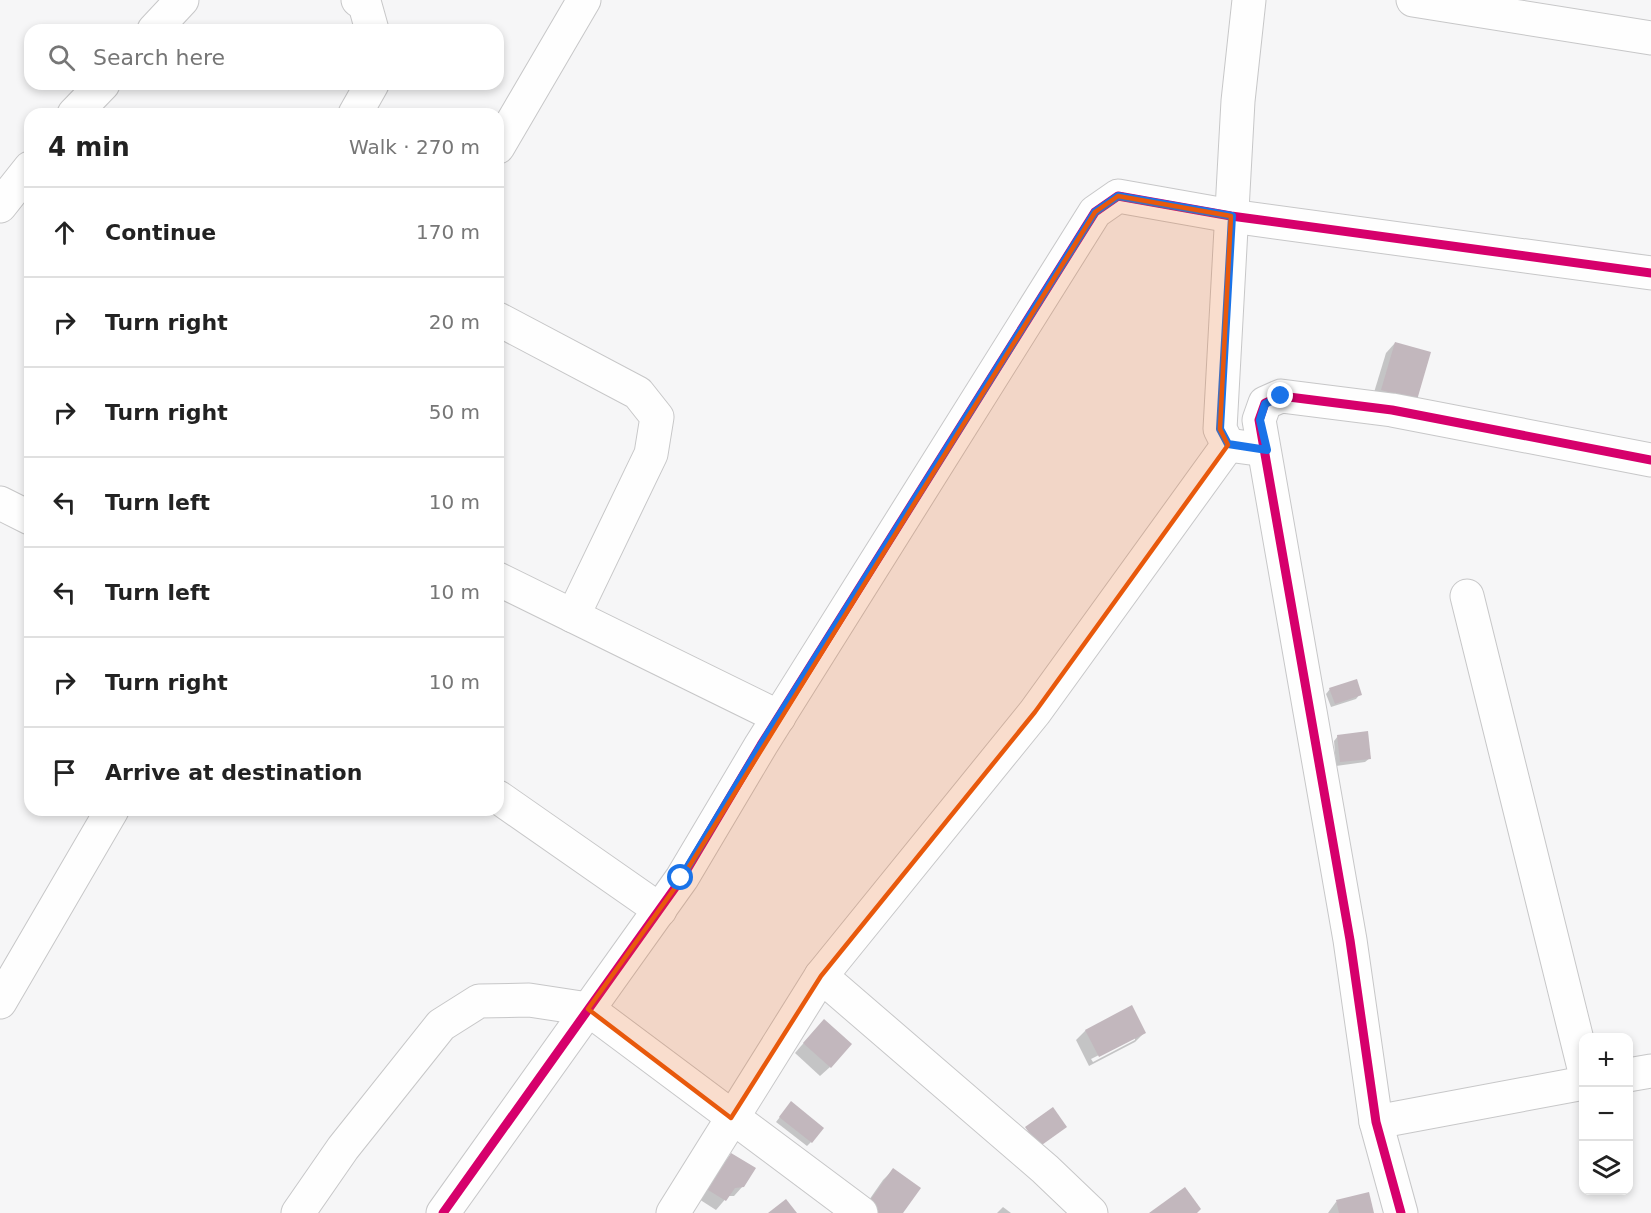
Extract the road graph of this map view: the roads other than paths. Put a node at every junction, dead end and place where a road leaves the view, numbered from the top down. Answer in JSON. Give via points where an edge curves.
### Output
{"nodes":[{"id":1,"x":182,"y":0,"type":"edge"},
{"id":2,"x":358,"y":0,"type":"edge"},
{"id":3,"x":584,"y":0,"type":"edge"},
{"id":4,"x":1249,"y":0,"type":"edge"},
{"id":5,"x":1413,"y":0,"type":"edge"},
{"id":6,"x":160,"y":24,"type":"edge"},
{"id":7,"x":370,"y":24,"type":"edge"},
{"id":8,"x":1651,"y":38,"type":"edge"},
{"id":9,"x":97,"y":90,"type":"edge"},
{"id":10,"x":369,"y":90,"type":"edge"},
{"id":11,"x":80,"y":108,"type":"edge"},
{"id":12,"x":358,"y":108,"type":"edge"},
{"id":13,"x":504,"y":137,"type":"edge"},
{"id":14,"x":24,"y":176,"type":"edge"},
{"id":15,"x":0,"y":206,"type":"edge"},
{"id":16,"x":1232,"y":216,"type":"junction"},
{"id":17,"x":1651,"y":273,"type":"edge"},
{"id":18,"x":504,"y":323,"type":"edge"},
{"id":19,"x":1228,"y":444,"type":"junction"},
{"id":20,"x":1267,"y":450,"type":"junction"},
{"id":21,"x":1651,"y":460,"type":"edge"},
{"id":22,"x":0,"y":503,"type":"edge"},
{"id":23,"x":24,"y":515,"type":"edge"},
{"id":24,"x":504,"y":582,"type":"edge"},
{"id":25,"x":1467,"y":596,"type":"dead end"},
{"id":26,"x":573,"y":616,"type":"junction"},
{"id":27,"x":779,"y":717,"type":"junction"},
{"id":28,"x":504,"y":801,"type":"edge"},
{"id":29,"x":108,"y":816,"type":"edge"},
{"id":30,"x":660,"y":910,"type":"junction"},
{"id":31,"x":820,"y":976,"type":"junction"},
{"id":32,"x":0,"y":1002,"type":"edge"},
{"id":33,"x":588,"y":1009,"type":"junction"},
{"id":34,"x":1579,"y":1048,"type":"edge"},
{"id":35,"x":1651,"y":1071,"type":"edge"},
{"id":36,"x":1633,"y":1074,"type":"edge"},
{"id":37,"x":1579,"y":1084,"type":"edge"},
{"id":38,"x":731,"y":1118,"type":"junction"},
{"id":39,"x":1376,"y":1122,"type":"junction"},
{"id":40,"x":298,"y":1213,"type":"edge"},
{"id":41,"x":443,"y":1213,"type":"edge"},
{"id":42,"x":673,"y":1213,"type":"edge"},
{"id":43,"x":861,"y":1213,"type":"edge"},
{"id":44,"x":1091,"y":1213,"type":"edge"},
{"id":45,"x":1401,"y":1213,"type":"edge"}],
"edges":[{"from":1,"to":6,"type":"street"},
{"from":2,"to":7,"type":"street","via":[[364,5]]},
{"from":3,"to":13,"type":"street"},
{"from":4,"to":16,"type":"street","via":[[1238,101]]},
{"from":5,"to":8,"type":"street"},
{"from":9,"to":11,"type":"street"},
{"from":10,"to":12,"type":"street"},
{"from":14,"to":15,"type":"street"},
{"from":16,"to":17,"type":"street"},
{"from":16,"to":19,"type":"street","via":[[1220,429]]},
{"from":16,"to":27,"type":"street","via":[[1118,196],[1095,212]]},
{"from":18,"to":26,"type":"street","via":[[638,393],[657,417],[651,454]]},
{"from":19,"to":20,"type":"street"},
{"from":19,"to":31,"type":"street","via":[[1035,712]]},
{"from":20,"to":21,"type":"street","via":[[1260,420],[1265,404],[1281,396],[1392,410]]},
{"from":20,"to":39,"type":"street","via":[[1350,940]]},
{"from":22,"to":23,"type":"street"},
{"from":24,"to":26,"type":"street"},
{"from":25,"to":34,"type":"street"},
{"from":26,"to":27,"type":"street"},
{"from":27,"to":30,"type":"street"},
{"from":28,"to":30,"type":"street"},
{"from":29,"to":32,"type":"street"},
{"from":30,"to":33,"type":"street"},
{"from":31,"to":38,"type":"street"},
{"from":31,"to":44,"type":"street"},
{"from":33,"to":38,"type":"street"},
{"from":33,"to":40,"type":"street","via":[[529,1000],[479,1001],[441,1025],[343,1148]]},
{"from":33,"to":41,"type":"street"},
{"from":35,"to":36,"type":"street"},
{"from":37,"to":39,"type":"street"},
{"from":38,"to":42,"type":"street"},
{"from":38,"to":43,"type":"street"},
{"from":39,"to":45,"type":"street"}]}
